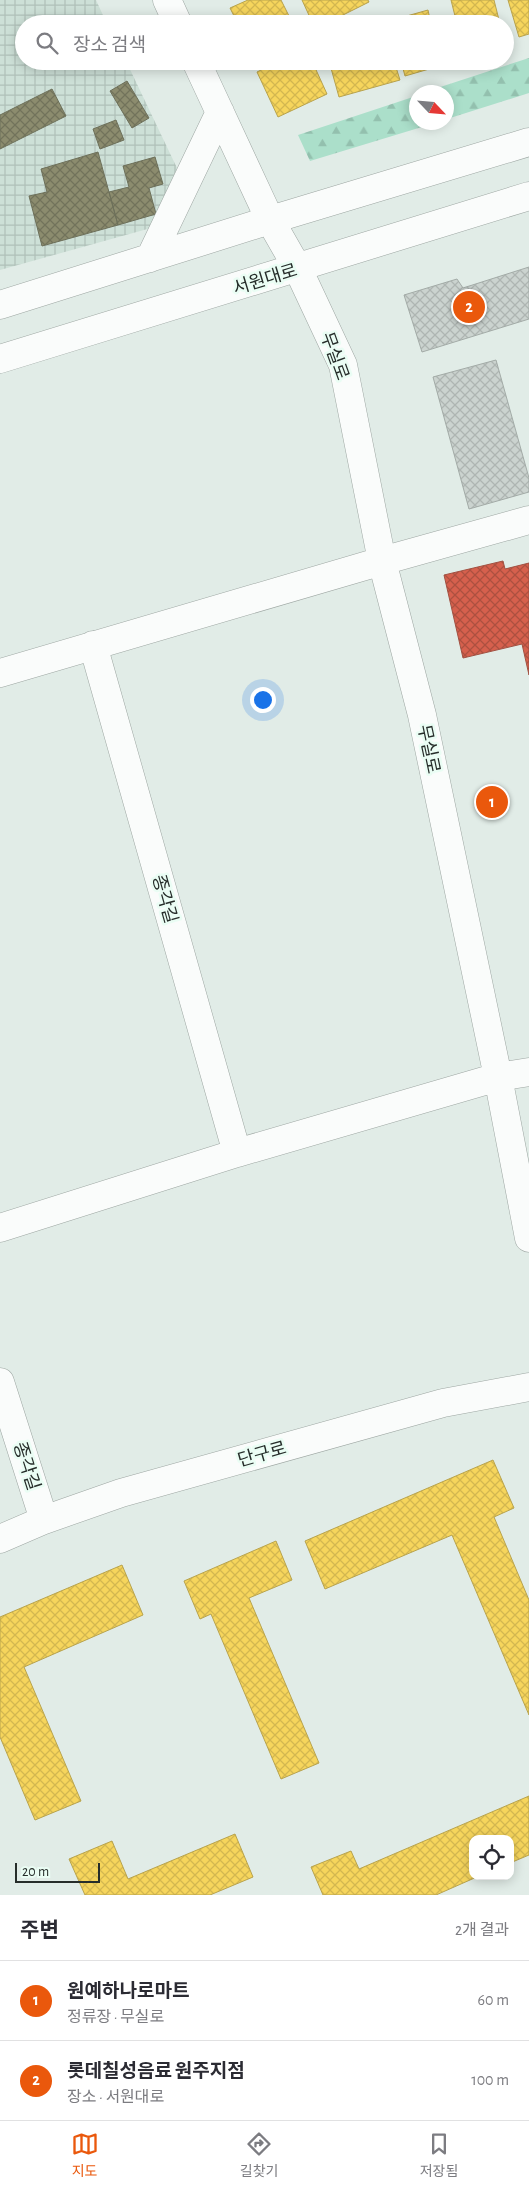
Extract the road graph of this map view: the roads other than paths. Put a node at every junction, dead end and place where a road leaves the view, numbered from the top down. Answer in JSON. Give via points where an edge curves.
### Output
{"nodes":[{"id":1,"x":167,"y":0,"type":"edge"},
{"id":2,"x":174,"y":15,"type":"edge"},
{"id":3,"x":200,"y":70,"type":"edge"},
{"id":4,"x":220,"y":112,"type":"junction"},
{"id":5,"x":529,"y":142,"type":"edge"},
{"id":6,"x":529,"y":196,"type":"edge"},
{"id":7,"x":270,"y":220,"type":"junction"},
{"id":8,"x":150,"y":258,"type":"junction"},
{"id":9,"x":298,"y":269,"type":"junction"},
{"id":10,"x":0,"y":305,"type":"edge"},
{"id":11,"x":0,"y":359,"type":"edge"},
{"id":12,"x":529,"y":520,"type":"edge"},
{"id":13,"x":382,"y":561,"type":"junction"},
{"id":14,"x":93,"y":645,"type":"junction"},
{"id":15,"x":0,"y":673,"type":"edge"},
{"id":16,"x":529,"y":1072,"type":"edge"},
{"id":17,"x":498,"y":1077,"type":"junction"},
{"id":18,"x":237,"y":1153,"type":"junction"},
{"id":19,"x":0,"y":1228,"type":"edge"},
{"id":20,"x":529,"y":1238,"type":"edge"},
{"id":21,"x":0,"y":1382,"type":"edge"},
{"id":22,"x":529,"y":1387,"type":"edge"},
{"id":23,"x":44,"y":1520,"type":"junction"},
{"id":24,"x":0,"y":1539,"type":"edge"}],
"edges":[{"from":1,"to":2,"type":"street"},
{"from":3,"to":4,"type":"street"},
{"from":4,"to":7,"type":"street"},
{"from":4,"to":8,"type":"street"},
{"from":5,"to":7,"type":"street"},
{"from":6,"to":9,"type":"street","name":"서원대로"},
{"from":7,"to":8,"type":"street"},
{"from":7,"to":9,"type":"street","name":"무실로"},
{"from":8,"to":10,"type":"street"},
{"from":9,"to":11,"type":"street","name":"서원대로"},
{"from":9,"to":13,"type":"street","name":"무실로","via":[[343,365]]},
{"from":12,"to":13,"type":"street"},
{"from":13,"to":14,"type":"street"},
{"from":13,"to":17,"type":"street","name":"무실로","via":[[422,716]]},
{"from":14,"to":15,"type":"street"},
{"from":14,"to":18,"type":"street","name":"종각길"},
{"from":16,"to":17,"type":"street"},
{"from":17,"to":18,"type":"street"},
{"from":17,"to":20,"type":"street","name":"무실로"},
{"from":18,"to":19,"type":"street"},
{"from":21,"to":23,"type":"street","name":"종각길"},
{"from":22,"to":23,"type":"street","name":"단구로","via":[[443,1403],[121,1493]]},
{"from":23,"to":24,"type":"street","name":"단구로"}]}
